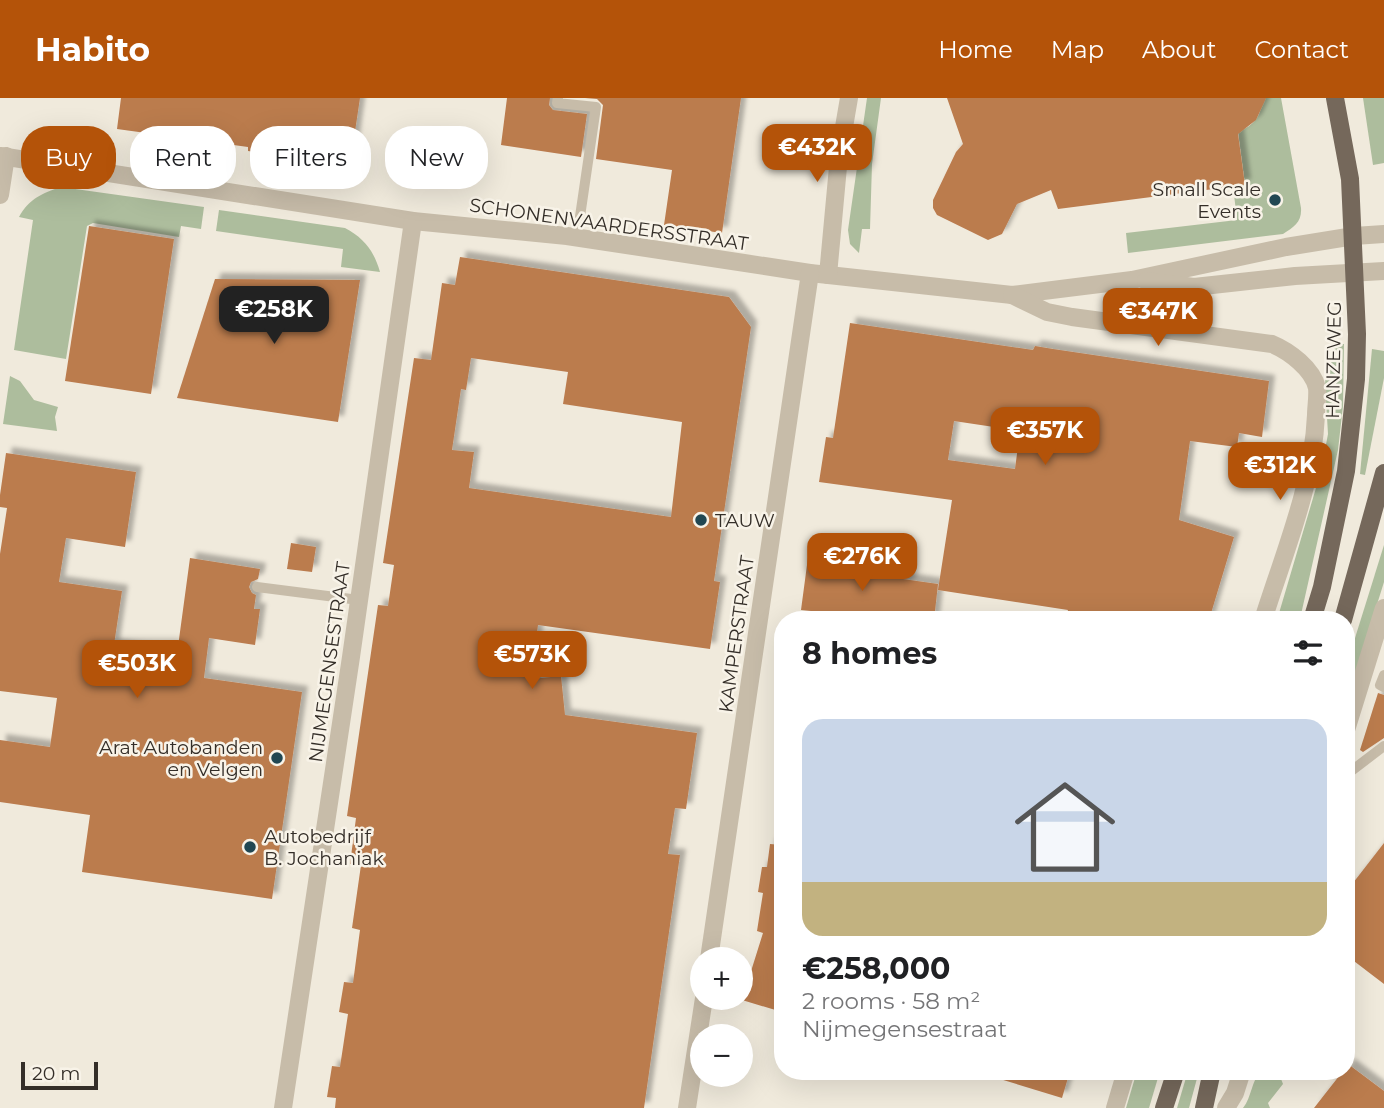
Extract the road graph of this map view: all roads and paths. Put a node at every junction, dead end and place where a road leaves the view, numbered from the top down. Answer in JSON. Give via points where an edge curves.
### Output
{"nodes":[{"id":1,"x":558,"y":98,"type":"edge"},
{"id":2,"x":849,"y":98,"type":"edge"},
{"id":3,"x":1335,"y":98,"type":"edge"},
{"id":4,"x":3,"y":156,"type":"edge"},
{"id":5,"x":0,"y":195,"type":"edge"},
{"id":6,"x":413,"y":221,"type":"junction"},
{"id":7,"x":1384,"y":234,"type":"edge"},
{"id":8,"x":1354,"y":236,"type":"junction"},
{"id":9,"x":577,"y":237,"type":"junction"},
{"id":10,"x":1384,"y":271,"type":"edge"},
{"id":11,"x":1355,"y":272,"type":"junction"},
{"id":12,"x":819,"y":274,"type":"junction"},
{"id":13,"x":1132,"y":280,"type":"junction"},
{"id":14,"x":1012,"y":295,"type":"junction"},
{"id":15,"x":1384,"y":472,"type":"edge"},
{"id":16,"x":257,"y":587,"type":"dead end"},
{"id":17,"x":359,"y":600,"type":"junction"},
{"id":18,"x":1384,"y":608,"type":"edge"},
{"id":19,"x":1267,"y":611,"type":"edge"},
{"id":20,"x":1315,"y":611,"type":"edge"},
{"id":21,"x":1345,"y":611,"type":"edge"},
{"id":22,"x":1382,"y":628,"type":"edge"},
{"id":23,"x":1384,"y":676,"type":"edge"},
{"id":24,"x":1384,"y":687,"type":"edge"},
{"id":25,"x":1355,"y":704,"type":"edge"},
{"id":26,"x":1384,"y":746,"type":"edge"},
{"id":27,"x":1355,"y":768,"type":"edge"},
{"id":28,"x":711,"y":947,"type":"edge"},
{"id":29,"x":702,"y":1010,"type":"edge"},
{"id":30,"x":1123,"y":1080,"type":"edge"},
{"id":31,"x":1173,"y":1080,"type":"edge"},
{"id":32,"x":1210,"y":1080,"type":"edge"},
{"id":33,"x":1239,"y":1080,"type":"edge"},
{"id":34,"x":283,"y":1108,"type":"edge"},
{"id":35,"x":687,"y":1108,"type":"edge"},
{"id":36,"x":1115,"y":1108,"type":"edge"},
{"id":37,"x":1164,"y":1108,"type":"edge"},
{"id":38,"x":1203,"y":1108,"type":"edge"},
{"id":39,"x":1226,"y":1108,"type":"edge"}],
"edges":[{"from":1,"to":9,"type":"lane","via":[[557,103],[596,107]]},
{"from":2,"to":12,"type":"street","name":"KAMPERSTRAAT"},
{"from":3,"to":8,"type":"main road","name":"HANZEWEG","via":[[1350,180]]},
{"from":4,"to":5,"type":"street"},
{"from":4,"to":6,"type":"street","name":"SCHONENVAARDERSSTRAAT"},
{"from":6,"to":9,"type":"street","name":"SCHONENVAARDERSSTRAAT"},
{"from":6,"to":17,"type":"street","name":"NIJMEGENSESTRAAT"},
{"from":7,"to":8,"type":"street","name":"SCHONENVAARDERSSTRAAT"},
{"from":8,"to":11,"type":"main road","name":"HANZEWEG"},
{"from":8,"to":13,"type":"street","name":"SCHONENVAARDERSSTRAAT"},
{"from":9,"to":12,"type":"street","name":"SCHONENVAARDERSSTRAAT"},
{"from":10,"to":11,"type":"street","name":"SCHONENVAARDERSSTRAAT"},
{"from":11,"to":13,"type":"street","name":"SCHONENVAARDERSSTRAAT","via":[[1194,287]]},
{"from":11,"to":20,"type":"main road","name":"HANZEWEG","via":[[1353,425]]},
{"from":12,"to":14,"type":"street","name":"SCHONENVAARDERSSTRAAT"},
{"from":12,"to":28,"type":"street","name":"KAMPERSTRAAT"},
{"from":13,"to":14,"type":"street","name":"SCHONENVAARDERSSTRAAT"},
{"from":14,"to":19,"type":"street","name":"HANZEWEG","via":[[1047,312],[1072,317],[1272,344],[1289,351],[1306,370],[1317,387],[1312,457]]},
{"from":15,"to":21,"type":"main road"},
{"from":16,"to":17,"type":"lane"},
{"from":17,"to":34,"type":"street","name":"NIJMEGENSESTRAAT"},
{"from":18,"to":22,"type":"street"},
{"from":22,"to":25,"type":"street"},
{"from":23,"to":24,"type":"lane","via":[[1380,685]]},
{"from":26,"to":27,"type":"lane"},
{"from":29,"to":35,"type":"street"},
{"from":30,"to":36,"type":"street"},
{"from":31,"to":37,"type":"main road"},
{"from":32,"to":38,"type":"main road"},
{"from":33,"to":39,"type":"street"}]}
